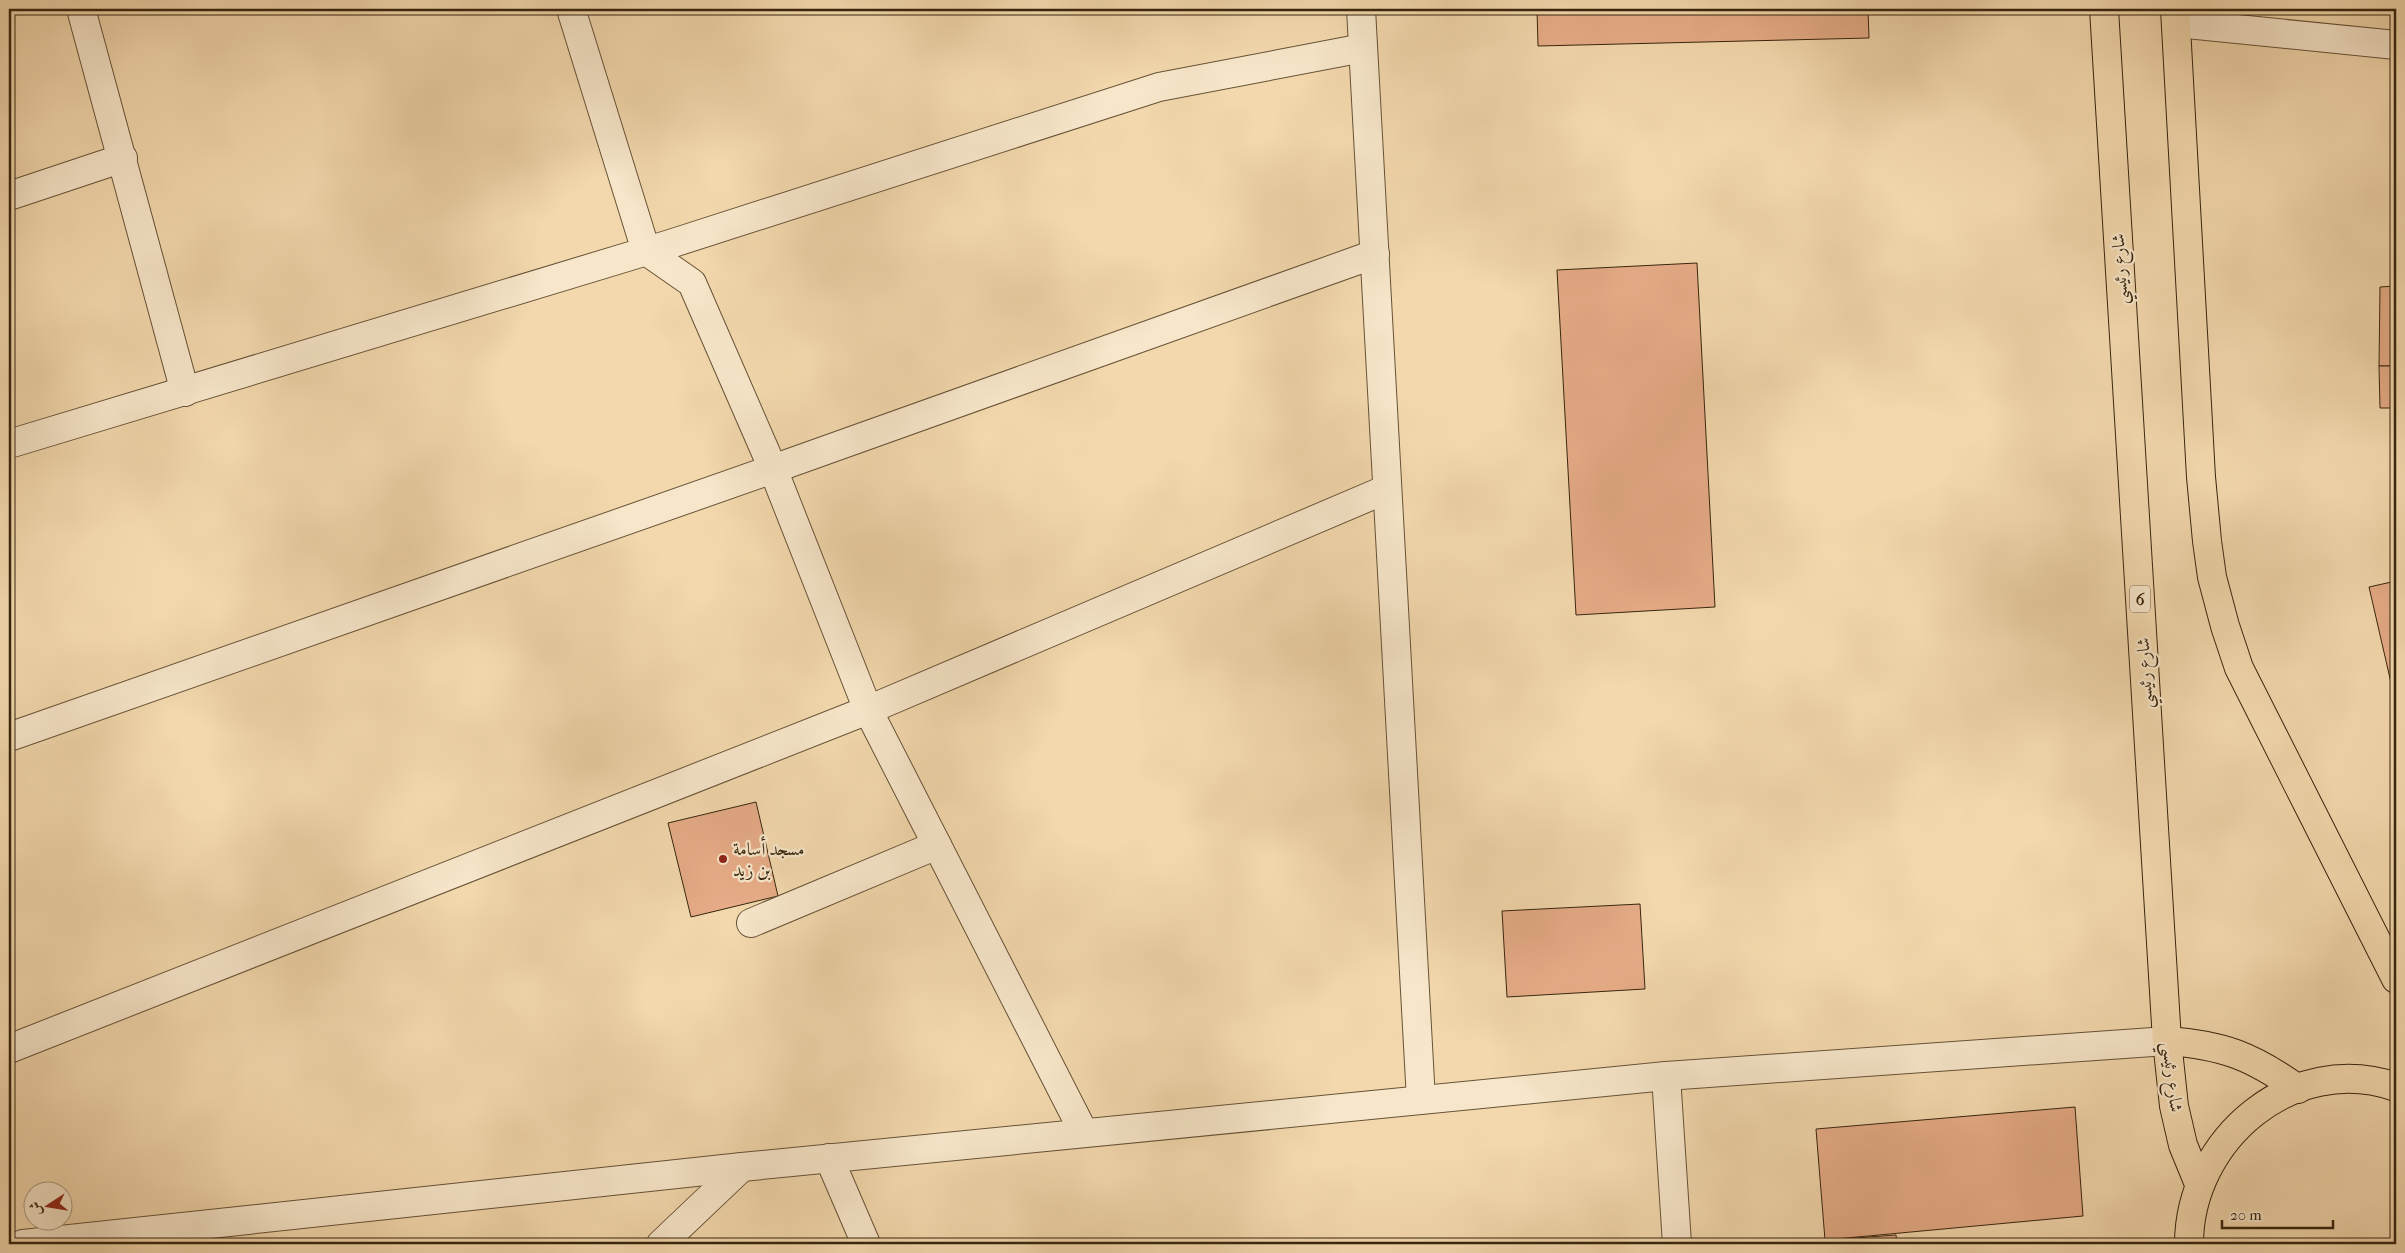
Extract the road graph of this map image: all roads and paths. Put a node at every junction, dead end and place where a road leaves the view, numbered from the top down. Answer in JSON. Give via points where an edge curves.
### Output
{"nodes":[{"id":1,"x":81,"y":9,"type":"edge"},
{"id":2,"x":571,"y":9,"type":"edge"},
{"id":3,"x":1361,"y":9,"type":"edge"},
{"id":4,"x":2104,"y":9,"type":"edge"},
{"id":5,"x":2176,"y":16,"type":"edge"},
{"id":6,"x":2396,"y":45,"type":"edge"},
{"id":7,"x":1364,"y":48,"type":"junction"},
{"id":8,"x":123,"y":158,"type":"junction"},
{"id":9,"x":9,"y":196,"type":"edge"},
{"id":10,"x":646,"y":250,"type":"junction"},
{"id":11,"x":1375,"y":254,"type":"junction"},
{"id":12,"x":185,"y":392,"type":"junction"},
{"id":13,"x":9,"y":444,"type":"edge"},
{"id":14,"x":773,"y":469,"type":"junction"},
{"id":15,"x":1388,"y":488,"type":"junction"},
{"id":16,"x":868,"y":710,"type":"junction"},
{"id":17,"x":9,"y":737,"type":"edge"},
{"id":18,"x":937,"y":845,"type":"junction"},
{"id":19,"x":752,"y":923,"type":"dead end"},
{"id":20,"x":2396,"y":979,"type":"edge"},
{"id":21,"x":2167,"y":1042,"type":"junction"},
{"id":22,"x":9,"y":1049,"type":"edge"},
{"id":23,"x":1666,"y":1076,"type":"junction"},
{"id":24,"x":2396,"y":1087,"type":"edge"},
{"id":25,"x":2298,"y":1088,"type":"junction"},
{"id":26,"x":1421,"y":1100,"type":"junction"},
{"id":27,"x":1084,"y":1133,"type":"junction"},
{"id":28,"x":829,"y":1158,"type":"junction"},
{"id":29,"x":742,"y":1167,"type":"junction"},
{"id":30,"x":2199,"y":1184,"type":"junction"},
{"id":31,"x":23,"y":1244,"type":"edge"},
{"id":32,"x":661,"y":1244,"type":"edge"},
{"id":33,"x":866,"y":1244,"type":"edge"},
{"id":34,"x":1678,"y":1244,"type":"edge"},
{"id":35,"x":2189,"y":1244,"type":"edge"}],
"edges":[{"from":1,"to":8,"type":"street"},
{"from":2,"to":10,"type":"street"},
{"from":3,"to":7,"type":"street"},
{"from":4,"to":21,"type":"highway","name":"شارع رئيسي","number":"6"},
{"from":5,"to":6,"type":"street"},
{"from":5,"to":20,"type":"highway","via":[[2201,477],[2212,577],[2240,668]]},
{"from":7,"to":10,"type":"street","via":[[1159,87]]},
{"from":7,"to":11,"type":"street"},
{"from":8,"to":9,"type":"street"},
{"from":8,"to":12,"type":"street"},
{"from":10,"to":12,"type":"street"},
{"from":10,"to":14,"type":"street","via":[[692,283]]},
{"from":11,"to":14,"type":"street"},
{"from":11,"to":15,"type":"street"},
{"from":12,"to":13,"type":"street"},
{"from":14,"to":16,"type":"street"},
{"from":14,"to":17,"type":"street"},
{"from":15,"to":16,"type":"street"},
{"from":15,"to":26,"type":"street"},
{"from":16,"to":18,"type":"street"},
{"from":16,"to":22,"type":"street"},
{"from":18,"to":19,"type":"street"},
{"from":18,"to":27,"type":"street"},
{"from":21,"to":23,"type":"street"},
{"from":21,"to":25,"type":"highway","via":[[2202,1044],[2237,1053],[2269,1068]]},
{"from":21,"to":30,"type":"highway","name":"شارع رئيسي","number":"6","via":[[2174,1106],[2183,1145]]},
{"from":23,"to":26,"type":"street"},
{"from":23,"to":34,"type":"street"},
{"from":24,"to":25,"type":"highway","via":[[2345,1080]]},
{"from":25,"to":30,"type":"highway","via":[[2263,1106],[2238,1126],[2222,1143]]},
{"from":26,"to":27,"type":"street"},
{"from":27,"to":28,"type":"street"},
{"from":28,"to":29,"type":"street"},
{"from":28,"to":33,"type":"street"},
{"from":29,"to":31,"type":"street"},
{"from":29,"to":32,"type":"street"},
{"from":30,"to":35,"type":"highway","via":[[2192,1207]]}]}
